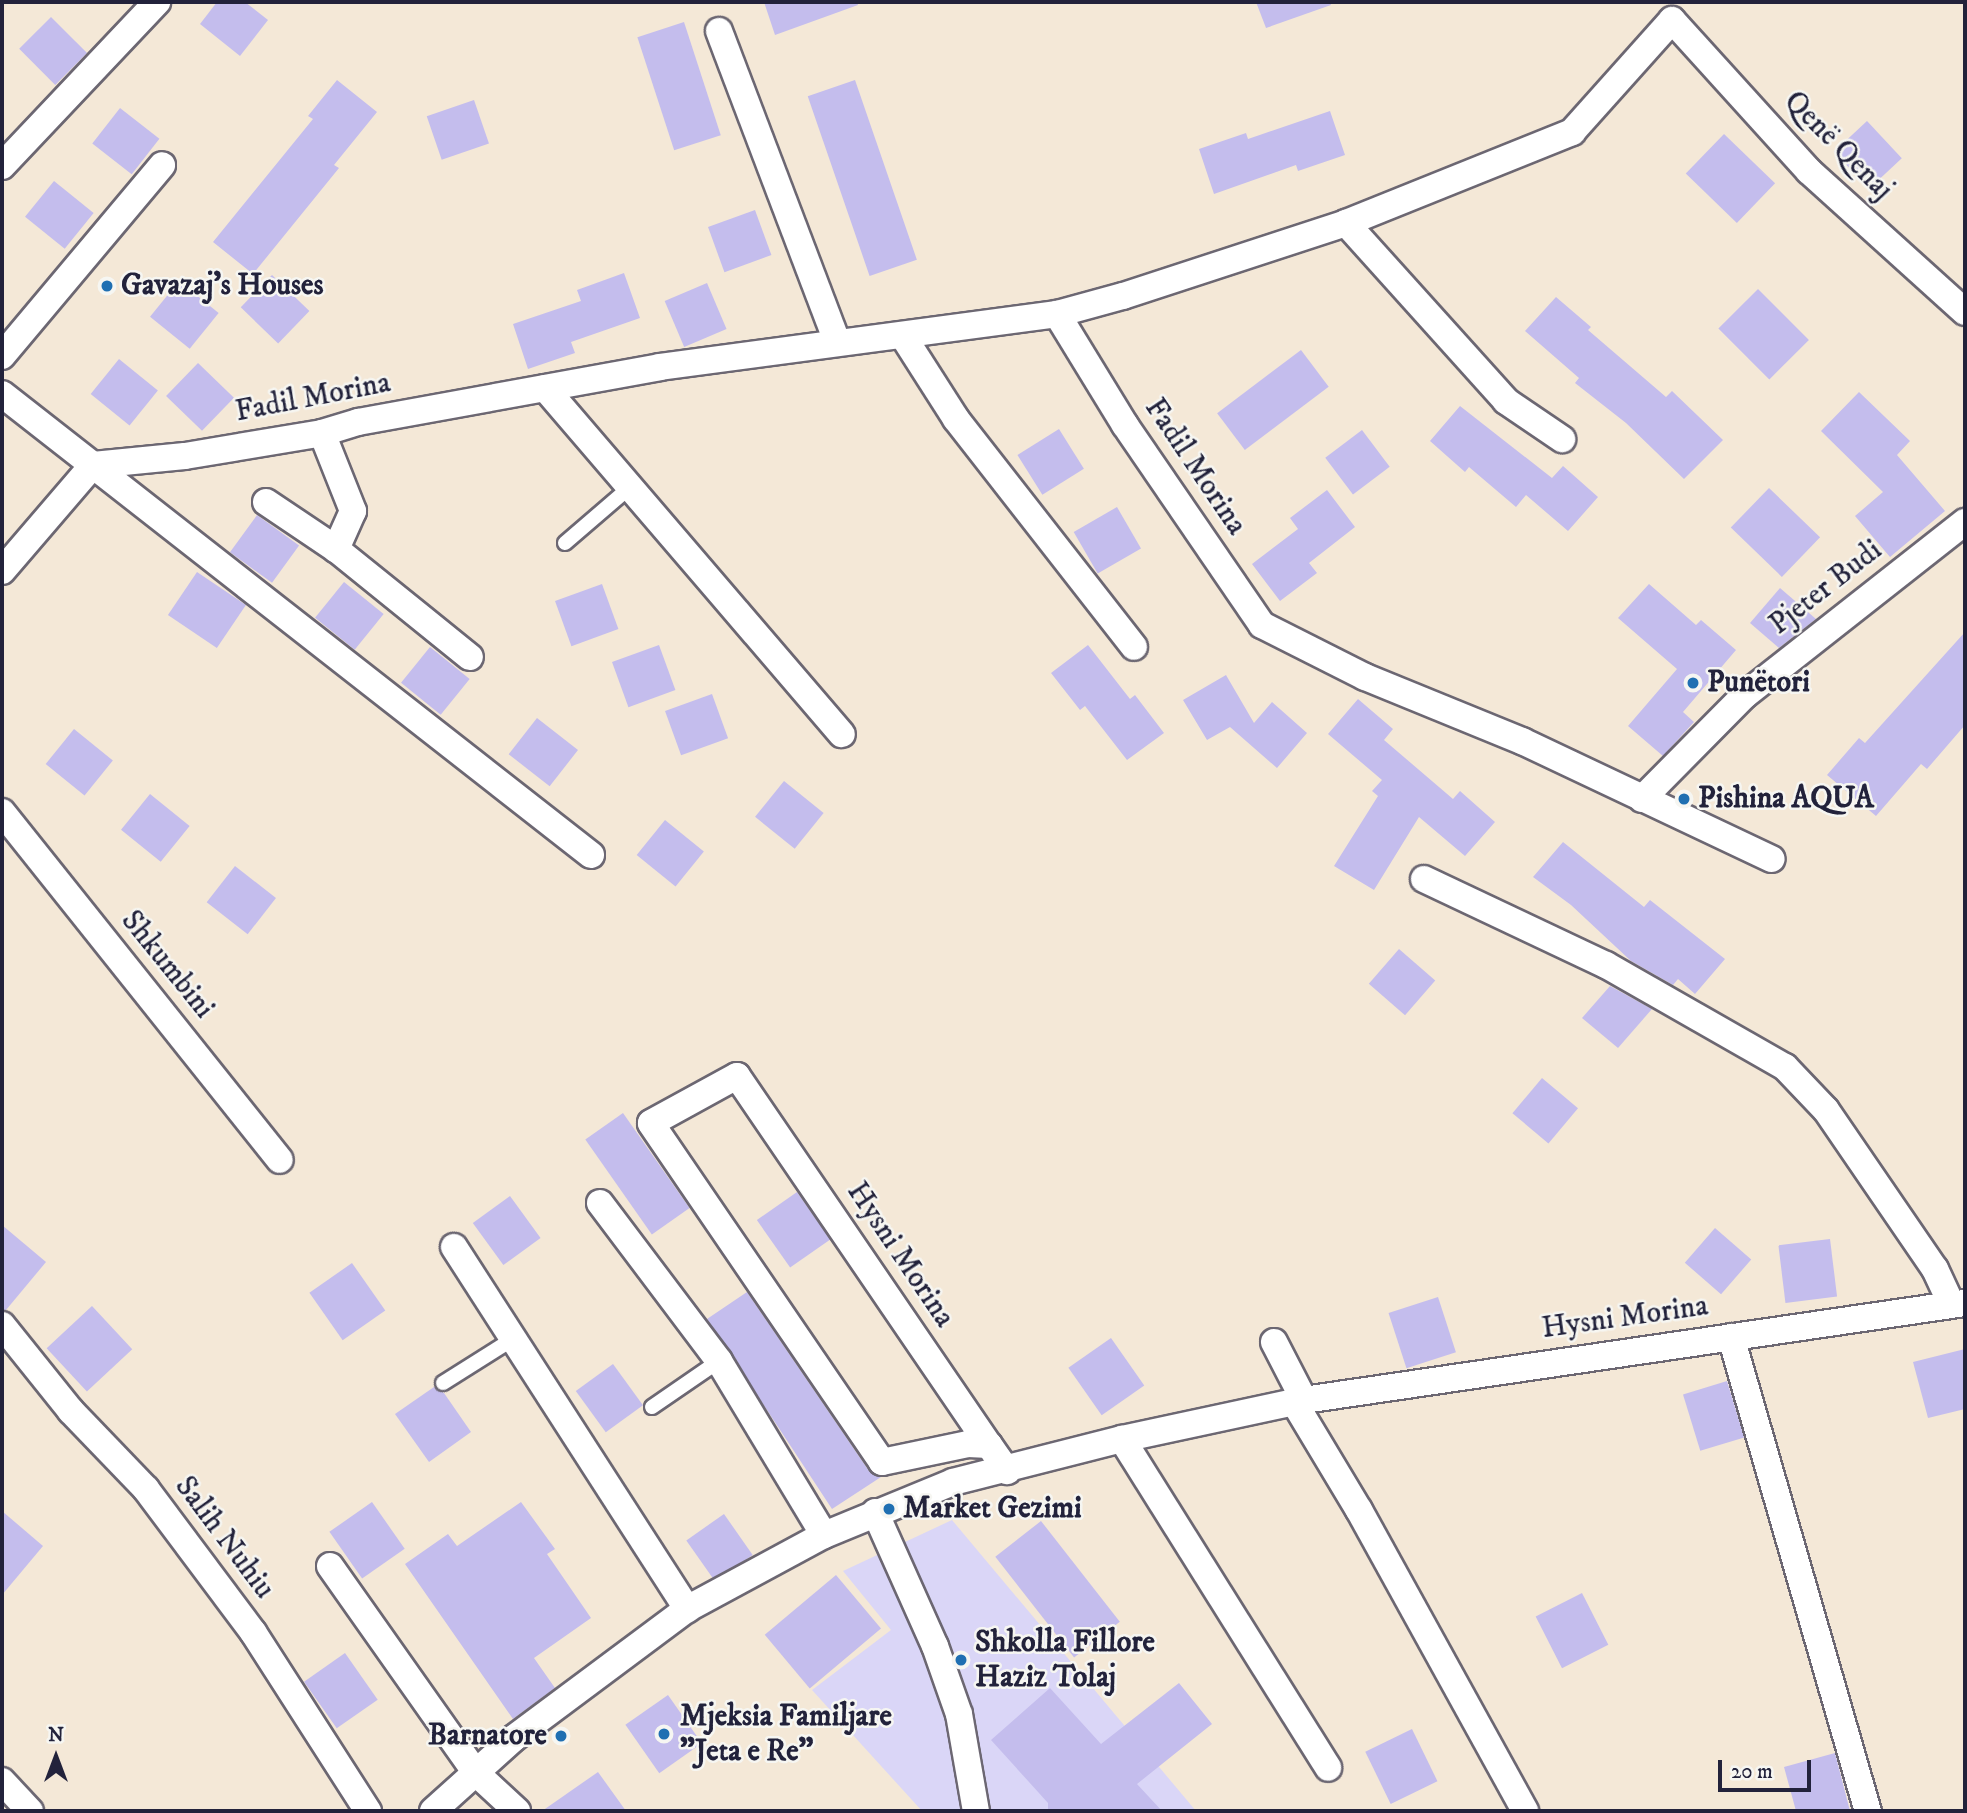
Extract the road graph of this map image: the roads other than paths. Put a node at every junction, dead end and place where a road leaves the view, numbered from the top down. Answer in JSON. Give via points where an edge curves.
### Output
{"nodes":[{"id":1,"x":157,"y":2,"type":"edge"},
{"id":2,"x":1672,"y":11,"type":"edge"},
{"id":3,"x":719,"y":32,"type":"dead end"},
{"id":4,"x":162,"y":165,"type":"dead end"},
{"id":5,"x":2,"y":166,"type":"edge"},
{"id":6,"x":1346,"y":223,"type":"junction"},
{"id":7,"x":1965,"y":311,"type":"edge"},
{"id":8,"x":1057,"y":314,"type":"junction"},
{"id":9,"x":903,"y":336,"type":"junction"},
{"id":10,"x":837,"y":342,"type":"junction"},
{"id":11,"x":2,"y":356,"type":"edge"},
{"id":12,"x":545,"y":388,"type":"junction"},
{"id":13,"x":2,"y":394,"type":"edge"},
{"id":14,"x":322,"y":433,"type":"junction"},
{"id":15,"x":1562,"y":439,"type":"dead end"},
{"id":16,"x":93,"y":464,"type":"junction"},
{"id":17,"x":629,"y":488,"type":"junction"},
{"id":18,"x":266,"y":502,"type":"dead end"},
{"id":19,"x":1965,"y":522,"type":"edge"},
{"id":20,"x":565,"y":543,"type":"dead end"},
{"id":21,"x":336,"y":549,"type":"junction"},
{"id":22,"x":2,"y":570,"type":"edge"},
{"id":23,"x":1134,"y":647,"type":"dead end"},
{"id":24,"x":470,"y":657,"type":"dead end"},
{"id":25,"x":842,"y":734,"type":"dead end"},
{"id":26,"x":1642,"y":799,"type":"junction"},
{"id":27,"x":2,"y":812,"type":"edge"},
{"id":28,"x":590,"y":855,"type":"dead end"},
{"id":29,"x":1772,"y":859,"type":"dead end"},
{"id":30,"x":1424,"y":879,"type":"dead end"},
{"id":31,"x":280,"y":1160,"type":"dead end"},
{"id":32,"x":600,"y":1203,"type":"dead end"},
{"id":33,"x":454,"y":1247,"type":"dead end"},
{"id":34,"x":1958,"y":1304,"type":"edge"},
{"id":35,"x":2,"y":1325,"type":"edge"},
{"id":36,"x":1731,"y":1337,"type":"junction"},
{"id":37,"x":513,"y":1339,"type":"junction"},
{"id":38,"x":1274,"y":1342,"type":"dead end"},
{"id":39,"x":719,"y":1361,"type":"junction"},
{"id":40,"x":443,"y":1383,"type":"dead end"},
{"id":41,"x":1299,"y":1401,"type":"junction"},
{"id":42,"x":652,"y":1407,"type":"dead end"},
{"id":43,"x":1122,"y":1439,"type":"junction"},
{"id":44,"x":989,"y":1445,"type":"junction"},
{"id":45,"x":1007,"y":1471,"type":"junction"},
{"id":46,"x":875,"y":1512,"type":"junction"},
{"id":47,"x":824,"y":1535,"type":"junction"},
{"id":48,"x":330,"y":1566,"type":"dead end"},
{"id":49,"x":687,"y":1609,"type":"junction"},
{"id":50,"x":1328,"y":1768,"type":"dead end"},
{"id":51,"x":476,"y":1773,"type":"junction"},
{"id":52,"x":2,"y":1781,"type":"edge"},
{"id":53,"x":30,"y":1811,"type":"edge"},
{"id":54,"x":368,"y":1811,"type":"edge"},
{"id":55,"x":433,"y":1811,"type":"edge"},
{"id":56,"x":517,"y":1811,"type":"edge"},
{"id":57,"x":976,"y":1811,"type":"edge"},
{"id":58,"x":1525,"y":1811,"type":"edge"},
{"id":59,"x":1868,"y":1811,"type":"edge"}],
"edges":[{"from":1,"to":5,"type":"street"},
{"from":2,"to":6,"type":"street","name":"Fadil Morina","via":[[1573,132]]},
{"from":2,"to":7,"type":"street","name":"Qenë Qenaj","via":[[1809,171]]},
{"from":3,"to":10,"type":"street"},
{"from":4,"to":11,"type":"street"},
{"from":6,"to":8,"type":"street","name":"Fadil Morina"},
{"from":6,"to":15,"type":"street","via":[[1506,401]]},
{"from":8,"to":9,"type":"street","name":"Fadil Morina"},
{"from":8,"to":26,"type":"street","name":"Fadil Morina","via":[[1125,425],[1262,625]]},
{"from":9,"to":10,"type":"street","name":"Fadil Morina"},
{"from":9,"to":23,"type":"street","via":[[956,419]]},
{"from":10,"to":12,"type":"street","name":"Fadil Morina"},
{"from":12,"to":14,"type":"street","name":"Fadil Morina"},
{"from":12,"to":17,"type":"street"},
{"from":13,"to":16,"type":"street"},
{"from":14,"to":16,"type":"street","name":"Fadil Morina","via":[[185,456]]},
{"from":14,"to":21,"type":"street","via":[[353,511]]},
{"from":16,"to":22,"type":"street"},
{"from":16,"to":28,"type":"street"},
{"from":17,"to":20,"type":"lane"},
{"from":17,"to":25,"type":"street"},
{"from":18,"to":21,"type":"street"},
{"from":19,"to":26,"type":"street","name":"Pjeter Budi","via":[[1745,695]]},
{"from":21,"to":24,"type":"street"},
{"from":26,"to":29,"type":"street"},
{"from":27,"to":31,"type":"street","name":"Shkumbini"},
{"from":30,"to":34,"type":"street","via":[[1606,965],[1785,1066],[1826,1110]]},
{"from":32,"to":39,"type":"street"},
{"from":33,"to":37,"type":"street"},
{"from":34,"to":36,"type":"street","name":"Hysni Morina"},
{"from":35,"to":54,"type":"street","name":"Salih Nuhiu","via":[[71,1411],[146,1489],[253,1632]]},
{"from":36,"to":41,"type":"street","name":"Hysni Morina"},
{"from":36,"to":59,"type":"street"},
{"from":37,"to":40,"type":"lane"},
{"from":37,"to":49,"type":"street"},
{"from":38,"to":41,"type":"street"},
{"from":39,"to":42,"type":"lane"},
{"from":39,"to":47,"type":"street"},
{"from":41,"to":43,"type":"street","name":"Hysni Morina"},
{"from":41,"to":58,"type":"street"},
{"from":43,"to":45,"type":"street","name":"Hysni Morina"},
{"from":43,"to":50,"type":"street"},
{"from":44,"to":44,"type":"street","name":"Hysni Morina","via":[[737,1076],[651,1123],[882,1462],[968,1444]]},
{"from":44,"to":45,"type":"street","name":"Hysni Morina"},
{"from":45,"to":46,"type":"street","name":"Hysni Morina","via":[[953,1482]]},
{"from":46,"to":47,"type":"street","name":"Hysni Morina"},
{"from":46,"to":57,"type":"street","via":[[935,1646],[959,1714]]},
{"from":47,"to":49,"type":"street","name":"Hysni Morina"},
{"from":48,"to":51,"type":"street","via":[[389,1672]]},
{"from":49,"to":51,"type":"street","name":"Hysni Morina","via":[[514,1738]]},
{"from":51,"to":55,"type":"street","name":"Hysni Morina"},
{"from":51,"to":56,"type":"street"},
{"from":52,"to":53,"type":"street"}]}
